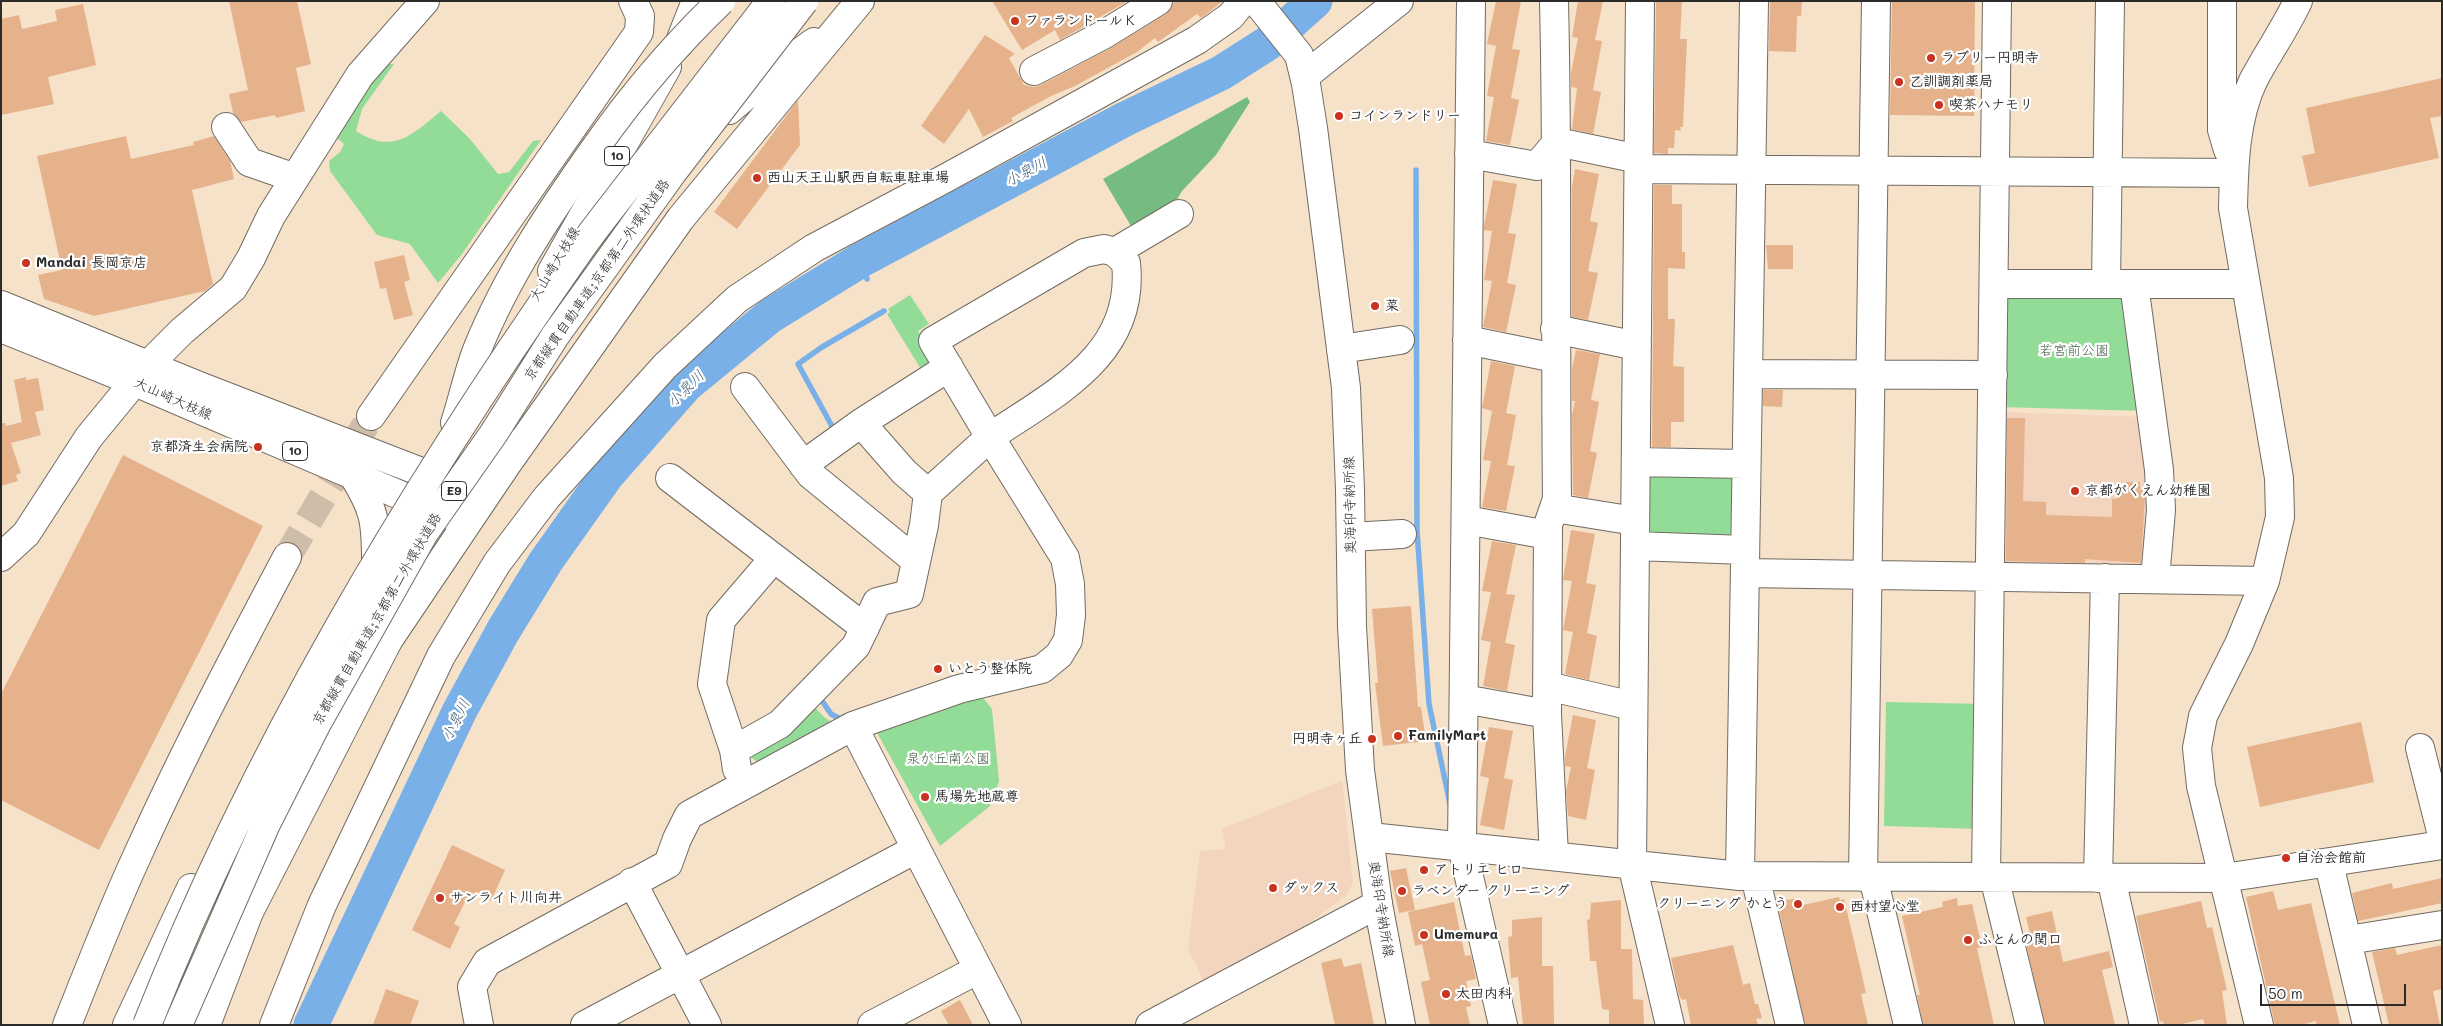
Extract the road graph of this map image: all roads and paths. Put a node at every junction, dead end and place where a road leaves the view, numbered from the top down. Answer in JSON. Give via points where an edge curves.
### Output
{"nodes":[{"id":1,"x":425,"y":1,"type":"edge"},
{"id":2,"x":633,"y":1,"type":"edge"},
{"id":3,"x":696,"y":1,"type":"edge"},
{"id":4,"x":721,"y":1,"type":"edge"},
{"id":5,"x":771,"y":1,"type":"edge"},
{"id":6,"x":804,"y":1,"type":"edge"},
{"id":7,"x":875,"y":1,"type":"edge"},
{"id":8,"x":1158,"y":1,"type":"edge"},
{"id":9,"x":1399,"y":1,"type":"edge"},
{"id":10,"x":1471,"y":1,"type":"edge"},
{"id":11,"x":1554,"y":1,"type":"edge"},
{"id":12,"x":1640,"y":1,"type":"edge"},
{"id":13,"x":1754,"y":1,"type":"edge"},
{"id":14,"x":1876,"y":1,"type":"edge"},
{"id":15,"x":1997,"y":1,"type":"edge"},
{"id":16,"x":2110,"y":1,"type":"edge"},
{"id":17,"x":2222,"y":1,"type":"edge"},
{"id":18,"x":2298,"y":1,"type":"edge"},
{"id":19,"x":1252,"y":2,"type":"edge"},
{"id":20,"x":852,"y":11,"type":"edge"},
{"id":21,"x":677,"y":50,"type":"junction"},
{"id":22,"x":1302,"y":65,"type":"junction"},
{"id":23,"x":1034,"y":71,"type":"dead end"},
{"id":24,"x":226,"y":127,"type":"dead end"},
{"id":25,"x":1558,"y":142,"type":"junction"},
{"id":26,"x":1469,"y":154,"type":"junction"},
{"id":27,"x":1639,"y":164,"type":"junction"},
{"id":28,"x":644,"y":169,"type":"dead end"},
{"id":29,"x":1751,"y":170,"type":"junction"},
{"id":30,"x":1873,"y":171,"type":"junction"},
{"id":31,"x":1995,"y":172,"type":"junction"},
{"id":32,"x":2108,"y":172,"type":"junction"},
{"id":33,"x":2234,"y":173,"type":"junction"},
{"id":34,"x":295,"y":178,"type":"junction"},
{"id":35,"x":1179,"y":214,"type":"dead end"},
{"id":36,"x":1115,"y":252,"type":"junction"},
{"id":37,"x":1994,"y":284,"type":"junction"},
{"id":38,"x":2106,"y":284,"type":"junction"},
{"id":39,"x":2134,"y":284,"type":"junction"},
{"id":40,"x":2245,"y":284,"type":"junction"},
{"id":41,"x":590,"y":304,"type":"dead end"},
{"id":42,"x":1,"y":305,"type":"edge"},
{"id":43,"x":1,"y":328,"type":"edge"},
{"id":44,"x":1555,"y":328,"type":"junction"},
{"id":45,"x":1400,"y":340,"type":"dead end"},
{"id":46,"x":1468,"y":340,"type":"junction"},
{"id":47,"x":1637,"y":346,"type":"junction"},
{"id":48,"x":1341,"y":348,"type":"junction"},
{"id":49,"x":1556,"y":358,"type":"junction"},
{"id":50,"x":949,"y":367,"type":"junction"},
{"id":51,"x":142,"y":373,"type":"junction"},
{"id":52,"x":1748,"y":374,"type":"junction"},
{"id":53,"x":1870,"y":374,"type":"junction"},
{"id":54,"x":1993,"y":375,"type":"junction"},
{"id":55,"x":745,"y":387,"type":"dead end"},
{"id":56,"x":371,"y":416,"type":"tunnel mouth"},
{"id":57,"x":455,"y":423,"type":"junction"},
{"id":58,"x":861,"y":423,"type":"junction"},
{"id":59,"x":990,"y":437,"type":"junction"},
{"id":60,"x":1636,"y":462,"type":"junction"},
{"id":61,"x":1746,"y":464,"type":"junction"},
{"id":62,"x":803,"y":465,"type":"junction"},
{"id":63,"x":424,"y":473,"type":"junction"},
{"id":64,"x":353,"y":475,"type":"junction"},
{"id":65,"x":670,"y":478,"type":"dead end"},
{"id":66,"x":928,"y":493,"type":"junction"},
{"id":67,"x":432,"y":504,"type":"junction"},
{"id":68,"x":1554,"y":508,"type":"junction"},
{"id":69,"x":1466,"y":520,"type":"junction"},
{"id":70,"x":1402,"y":534,"type":"dead end"},
{"id":71,"x":1635,"y":534,"type":"junction"},
{"id":72,"x":1548,"y":535,"type":"junction"},
{"id":73,"x":1351,"y":537,"type":"junction"},
{"id":74,"x":1,"y":557,"type":"edge"},
{"id":75,"x":287,"y":557,"type":"tunnel mouth"},
{"id":76,"x":774,"y":558,"type":"junction"},
{"id":77,"x":376,"y":560,"type":"junction"},
{"id":78,"x":916,"y":561,"type":"junction"},
{"id":79,"x":1745,"y":561,"type":"junction"},
{"id":80,"x":1867,"y":574,"type":"junction"},
{"id":81,"x":1990,"y":577,"type":"junction"},
{"id":82,"x":2105,"y":578,"type":"junction"},
{"id":83,"x":2155,"y":579,"type":"junction"},
{"id":84,"x":2265,"y":581,"type":"junction"},
{"id":85,"x":865,"y":628,"type":"junction"},
{"id":86,"x":383,"y":648,"type":"junction"},
{"id":87,"x":1547,"y":686,"type":"junction"},
{"id":88,"x":301,"y":699,"type":"junction"},
{"id":89,"x":1464,"y":699,"type":"junction"},
{"id":90,"x":1633,"y":706,"type":"junction"},
{"id":91,"x":1547,"y":714,"type":"junction"},
{"id":92,"x":853,"y":726,"type":"junction"},
{"id":93,"x":2420,"y":748,"type":"dead end"},
{"id":94,"x":734,"y":750,"type":"junction"},
{"id":95,"x":739,"y":788,"type":"junction"},
{"id":96,"x":2442,"y":835,"type":"edge"},
{"id":97,"x":1370,"y":836,"type":"junction"},
{"id":98,"x":2442,"y":845,"type":"edge"},
{"id":99,"x":1462,"y":846,"type":"junction"},
{"id":100,"x":916,"y":849,"type":"junction"},
{"id":101,"x":1554,"y":856,"type":"junction"},
{"id":102,"x":1632,"y":864,"type":"junction"},
{"id":103,"x":2328,"y":864,"type":"junction"},
{"id":104,"x":1747,"y":876,"type":"junction"},
{"id":105,"x":1868,"y":876,"type":"junction"},
{"id":106,"x":1990,"y":877,"type":"junction"},
{"id":107,"x":2104,"y":878,"type":"junction"},
{"id":108,"x":2224,"y":878,"type":"junction"},
{"id":109,"x":632,"y":882,"type":"junction"},
{"id":110,"x":1378,"y":904,"type":"junction"},
{"id":111,"x":249,"y":912,"type":"junction"},
{"id":112,"x":2442,"y":925,"type":"edge"},
{"id":113,"x":2348,"y":940,"type":"junction"},
{"id":114,"x":977,"y":970,"type":"junction"},
{"id":115,"x":680,"y":974,"type":"junction"},
{"id":116,"x":67,"y":1025,"type":"edge"},
{"id":117,"x":127,"y":1025,"type":"edge"},
{"id":118,"x":147,"y":1025,"type":"edge"},
{"id":119,"x":167,"y":1025,"type":"edge"},
{"id":120,"x":179,"y":1025,"type":"edge"},
{"id":121,"x":206,"y":1025,"type":"edge"},
{"id":122,"x":274,"y":1025,"type":"edge"},
{"id":123,"x":479,"y":1025,"type":"edge"},
{"id":124,"x":585,"y":1025,"type":"edge"},
{"id":125,"x":706,"y":1025,"type":"edge"},
{"id":126,"x":872,"y":1025,"type":"edge"},
{"id":127,"x":1007,"y":1025,"type":"edge"},
{"id":128,"x":1150,"y":1025,"type":"edge"},
{"id":129,"x":1401,"y":1025,"type":"edge"},
{"id":130,"x":1503,"y":1025,"type":"edge"},
{"id":131,"x":1670,"y":1025,"type":"edge"},
{"id":132,"x":1790,"y":1025,"type":"edge"},
{"id":133,"x":1908,"y":1025,"type":"edge"},
{"id":134,"x":2030,"y":1025,"type":"edge"},
{"id":135,"x":2144,"y":1025,"type":"edge"},
{"id":136,"x":2259,"y":1025,"type":"edge"},
{"id":137,"x":2366,"y":1025,"type":"edge"}],
"edges":[{"from":1,"to":34,"type":"main road","via":[[360,75]]},
{"from":2,"to":56,"type":"main road","via":[[640,16],[638,32]]},
{"from":3,"to":21,"type":"main road","name":"大山崎大枝線","number":"10"},
{"from":4,"to":57,"type":"main road","bridge":true,"via":[[686,34],[632,96],[540,227],[477,350]]},
{"from":5,"to":118,"type":"main road","name":"京都縦貫自動車道;京都第二外環状道路","number":"E9","bridge":true,"via":[[577,252],[407,511],[319,663],[215,866]]},
{"from":6,"to":120,"type":"main road","name":"京都縦貫自動車道;京都第二外環状道路","number":"E9","bridge":true,"via":[[672,173],[560,328],[494,433],[424,533],[316,725],[266,824]]},
{"from":7,"to":20,"type":"main road"},
{"from":8,"to":23,"type":"main road","via":[[1103,35]]},
{"from":9,"to":22,"type":"main road"},
{"from":10,"to":26,"type":"main road"},
{"from":11,"to":25,"type":"main road"},
{"from":12,"to":27,"type":"main road"},
{"from":13,"to":29,"type":"main road"},
{"from":14,"to":30,"type":"main road"},
{"from":15,"to":31,"type":"main road"},
{"from":16,"to":32,"type":"main road"},
{"from":17,"to":33,"type":"main road","via":[[2222,130]]},
{"from":18,"to":33,"type":"main road","via":[[2250,89],[2242,111]]},
{"from":19,"to":22,"type":"main road"},
{"from":19,"to":122,"type":"main road","via":[[1197,40],[814,248],[737,299],[665,366],[542,505],[496,563],[441,656],[322,905]]},
{"from":20,"to":67,"type":"main road","via":[[731,106],[487,434],[453,487]]},
{"from":20,"to":86,"type":"main road","via":[[681,218]]},
{"from":21,"to":28,"type":"main road","name":"大山崎大枝線","number":"10"},
{"from":21,"to":57,"type":"main road","name":"大山崎大枝線","number":"10","via":[[557,263]]},
{"from":22,"to":48,"type":"main road","name":"奥海印寺納所線"},
{"from":24,"to":34,"type":"main road","via":[[249,162]]},
{"from":25,"to":26,"type":"main road","via":[[1537,166]]},
{"from":25,"to":27,"type":"main road"},
{"from":25,"to":44,"type":"main road"},
{"from":26,"to":46,"type":"main road"},
{"from":27,"to":29,"type":"main road"},
{"from":27,"to":47,"type":"main road"},
{"from":29,"to":30,"type":"main road"},
{"from":29,"to":52,"type":"main road"},
{"from":30,"to":31,"type":"main road"},
{"from":30,"to":53,"type":"main road"},
{"from":31,"to":32,"type":"main road"},
{"from":31,"to":37,"type":"main road"},
{"from":32,"to":33,"type":"main road"},
{"from":32,"to":38,"type":"main road"},
{"from":33,"to":40,"type":"main road","via":[[2233,208]]},
{"from":34,"to":51,"type":"main road","via":[[233,288],[182,331]]},
{"from":35,"to":36,"type":"main road"},
{"from":36,"to":50,"type":"main road","via":[[1104,249],[1084,253],[933,341]]},
{"from":36,"to":59,"type":"main road","via":[[1126,263],[1128,282],[1121,320],[1096,360],[1072,381]]},
{"from":37,"to":38,"type":"main road"},
{"from":37,"to":54,"type":"main road"},
{"from":38,"to":39,"type":"main road"},
{"from":39,"to":40,"type":"main road"},
{"from":39,"to":83,"type":"main road","via":[[2159,470],[2161,510]]},
{"from":40,"to":84,"type":"main road","via":[[2279,478],[2280,517]]},
{"from":41,"to":67,"type":"main road"},
{"from":42,"to":51,"type":"main road","name":"大山崎大枝線","number":"10"},
{"from":43,"to":51,"type":"main road","name":"大山崎大枝線","number":"10"},
{"from":44,"to":47,"type":"main road"},
{"from":44,"to":49,"type":"main road"},
{"from":45,"to":48,"type":"main road"},
{"from":46,"to":49,"type":"main road"},
{"from":46,"to":69,"type":"main road"},
{"from":47,"to":60,"type":"main road"},
{"from":48,"to":73,"type":"main road","name":"奥海印寺納所線","via":[[1346,388]]},
{"from":49,"to":68,"type":"main road"},
{"from":50,"to":58,"type":"main road"},
{"from":50,"to":59,"type":"main road"},
{"from":51,"to":63,"type":"main road","name":"大山崎大枝線","number":"10","via":[[208,389]]},
{"from":51,"to":64,"type":"main road","name":"大山崎大枝線","number":"10"},
{"from":51,"to":74,"type":"main road","via":[[89,436],[26,534]]},
{"from":52,"to":53,"type":"main road"},
{"from":52,"to":61,"type":"main road"},
{"from":53,"to":54,"type":"main road"},
{"from":53,"to":80,"type":"main road"},
{"from":54,"to":81,"type":"main road"},
{"from":55,"to":62,"type":"main road"},
{"from":57,"to":63,"type":"main road","name":"大山崎大枝線","number":"10"},
{"from":58,"to":62,"type":"main road"},
{"from":58,"to":66,"type":"main road","via":[[904,472]]},
{"from":59,"to":66,"type":"main road"},
{"from":59,"to":92,"type":"main road","via":[[1065,558],[1070,584],[1068,640],[1059,655],[1042,669],[958,689]]},
{"from":60,"to":61,"type":"main road"},
{"from":60,"to":71,"type":"main road"},
{"from":61,"to":79,"type":"main road"},
{"from":62,"to":78,"type":"main road","via":[[811,476]]},
{"from":63,"to":67,"type":"main road","name":"大山崎大枝線","number":"10"},
{"from":64,"to":67,"type":"main road","name":"大山崎大枝線","number":"10"},
{"from":64,"to":77,"type":"main road","via":[[370,504],[376,532]]},
{"from":65,"to":76,"type":"main road"},
{"from":66,"to":78,"type":"main road"},
{"from":67,"to":77,"type":"main road"},
{"from":67,"to":86,"type":"main road"},
{"from":68,"to":71,"type":"main road"},
{"from":68,"to":72,"type":"main road"},
{"from":69,"to":72,"type":"main road"},
{"from":69,"to":89,"type":"main road"},
{"from":70,"to":73,"type":"main road"},
{"from":71,"to":79,"type":"main road"},
{"from":71,"to":90,"type":"main road"},
{"from":72,"to":87,"type":"main road"},
{"from":73,"to":97,"type":"main road","name":"奥海印寺納所線","via":[[1359,750]]},
{"from":75,"to":116,"type":"main road","via":[[161,803]]},
{"from":76,"to":85,"type":"main road"},
{"from":76,"to":94,"type":"main road","via":[[721,620],[712,684]]},
{"from":77,"to":88,"type":"main road"},
{"from":78,"to":85,"type":"main road","via":[[909,594],[877,602]]},
{"from":79,"to":80,"type":"main road"},
{"from":79,"to":104,"type":"main road"},
{"from":80,"to":81,"type":"main road"},
{"from":80,"to":105,"type":"main road"},
{"from":81,"to":82,"type":"main road"},
{"from":81,"to":106,"type":"main road"},
{"from":82,"to":83,"type":"main road"},
{"from":82,"to":107,"type":"main road"},
{"from":83,"to":84,"type":"main road"},
{"from":84,"to":108,"type":"main road","via":[[2239,644],[2203,716],[2197,748],[2201,786]]},
{"from":85,"to":94,"type":"main road","via":[[856,646],[780,724]]},
{"from":86,"to":111,"type":"main road"},
{"from":87,"to":90,"type":"main road"},
{"from":87,"to":91,"type":"main road"},
{"from":88,"to":117,"type":"main road","via":[[263,757],[196,876]]},
{"from":88,"to":119,"type":"main road"},
{"from":89,"to":91,"type":"main road"},
{"from":89,"to":99,"type":"main road"},
{"from":90,"to":102,"type":"main road"},
{"from":91,"to":101,"type":"main road"},
{"from":92,"to":95,"type":"main road"},
{"from":92,"to":100,"type":"main road"},
{"from":93,"to":96,"type":"main road"},
{"from":94,"to":95,"type":"main road"},
{"from":95,"to":109,"type":"main road","via":[[689,815],[668,864]]},
{"from":97,"to":99,"type":"main road"},
{"from":97,"to":110,"type":"main road","name":"奥海印寺納所線"},
{"from":98,"to":103,"type":"main road"},
{"from":99,"to":101,"type":"main road"},
{"from":99,"to":130,"type":"main road"},
{"from":100,"to":114,"type":"main road"},
{"from":100,"to":115,"type":"main road"},
{"from":101,"to":102,"type":"main road"},
{"from":102,"to":104,"type":"main road"},
{"from":102,"to":131,"type":"main road"},
{"from":103,"to":108,"type":"main road"},
{"from":103,"to":113,"type":"main road"},
{"from":104,"to":105,"type":"main road"},
{"from":104,"to":132,"type":"main road"},
{"from":105,"to":106,"type":"main road"},
{"from":105,"to":133,"type":"main road"},
{"from":106,"to":107,"type":"main road"},
{"from":106,"to":134,"type":"main road"},
{"from":107,"to":108,"type":"main road"},
{"from":107,"to":135,"type":"main road"},
{"from":108,"to":136,"type":"main road"},
{"from":109,"to":115,"type":"main road"},
{"from":109,"to":123,"type":"main road","via":[[487,962],[472,987]]},
{"from":110,"to":128,"type":"main road"},
{"from":110,"to":129,"type":"main road","name":"奥海印寺納所線"},
{"from":111,"to":120,"type":"main road"},
{"from":111,"to":121,"type":"main road"},
{"from":112,"to":113,"type":"main road"},
{"from":113,"to":137,"type":"main road"},
{"from":114,"to":126,"type":"main road"},
{"from":114,"to":127,"type":"main road"},
{"from":115,"to":124,"type":"main road"},
{"from":115,"to":125,"type":"main road"}]}
